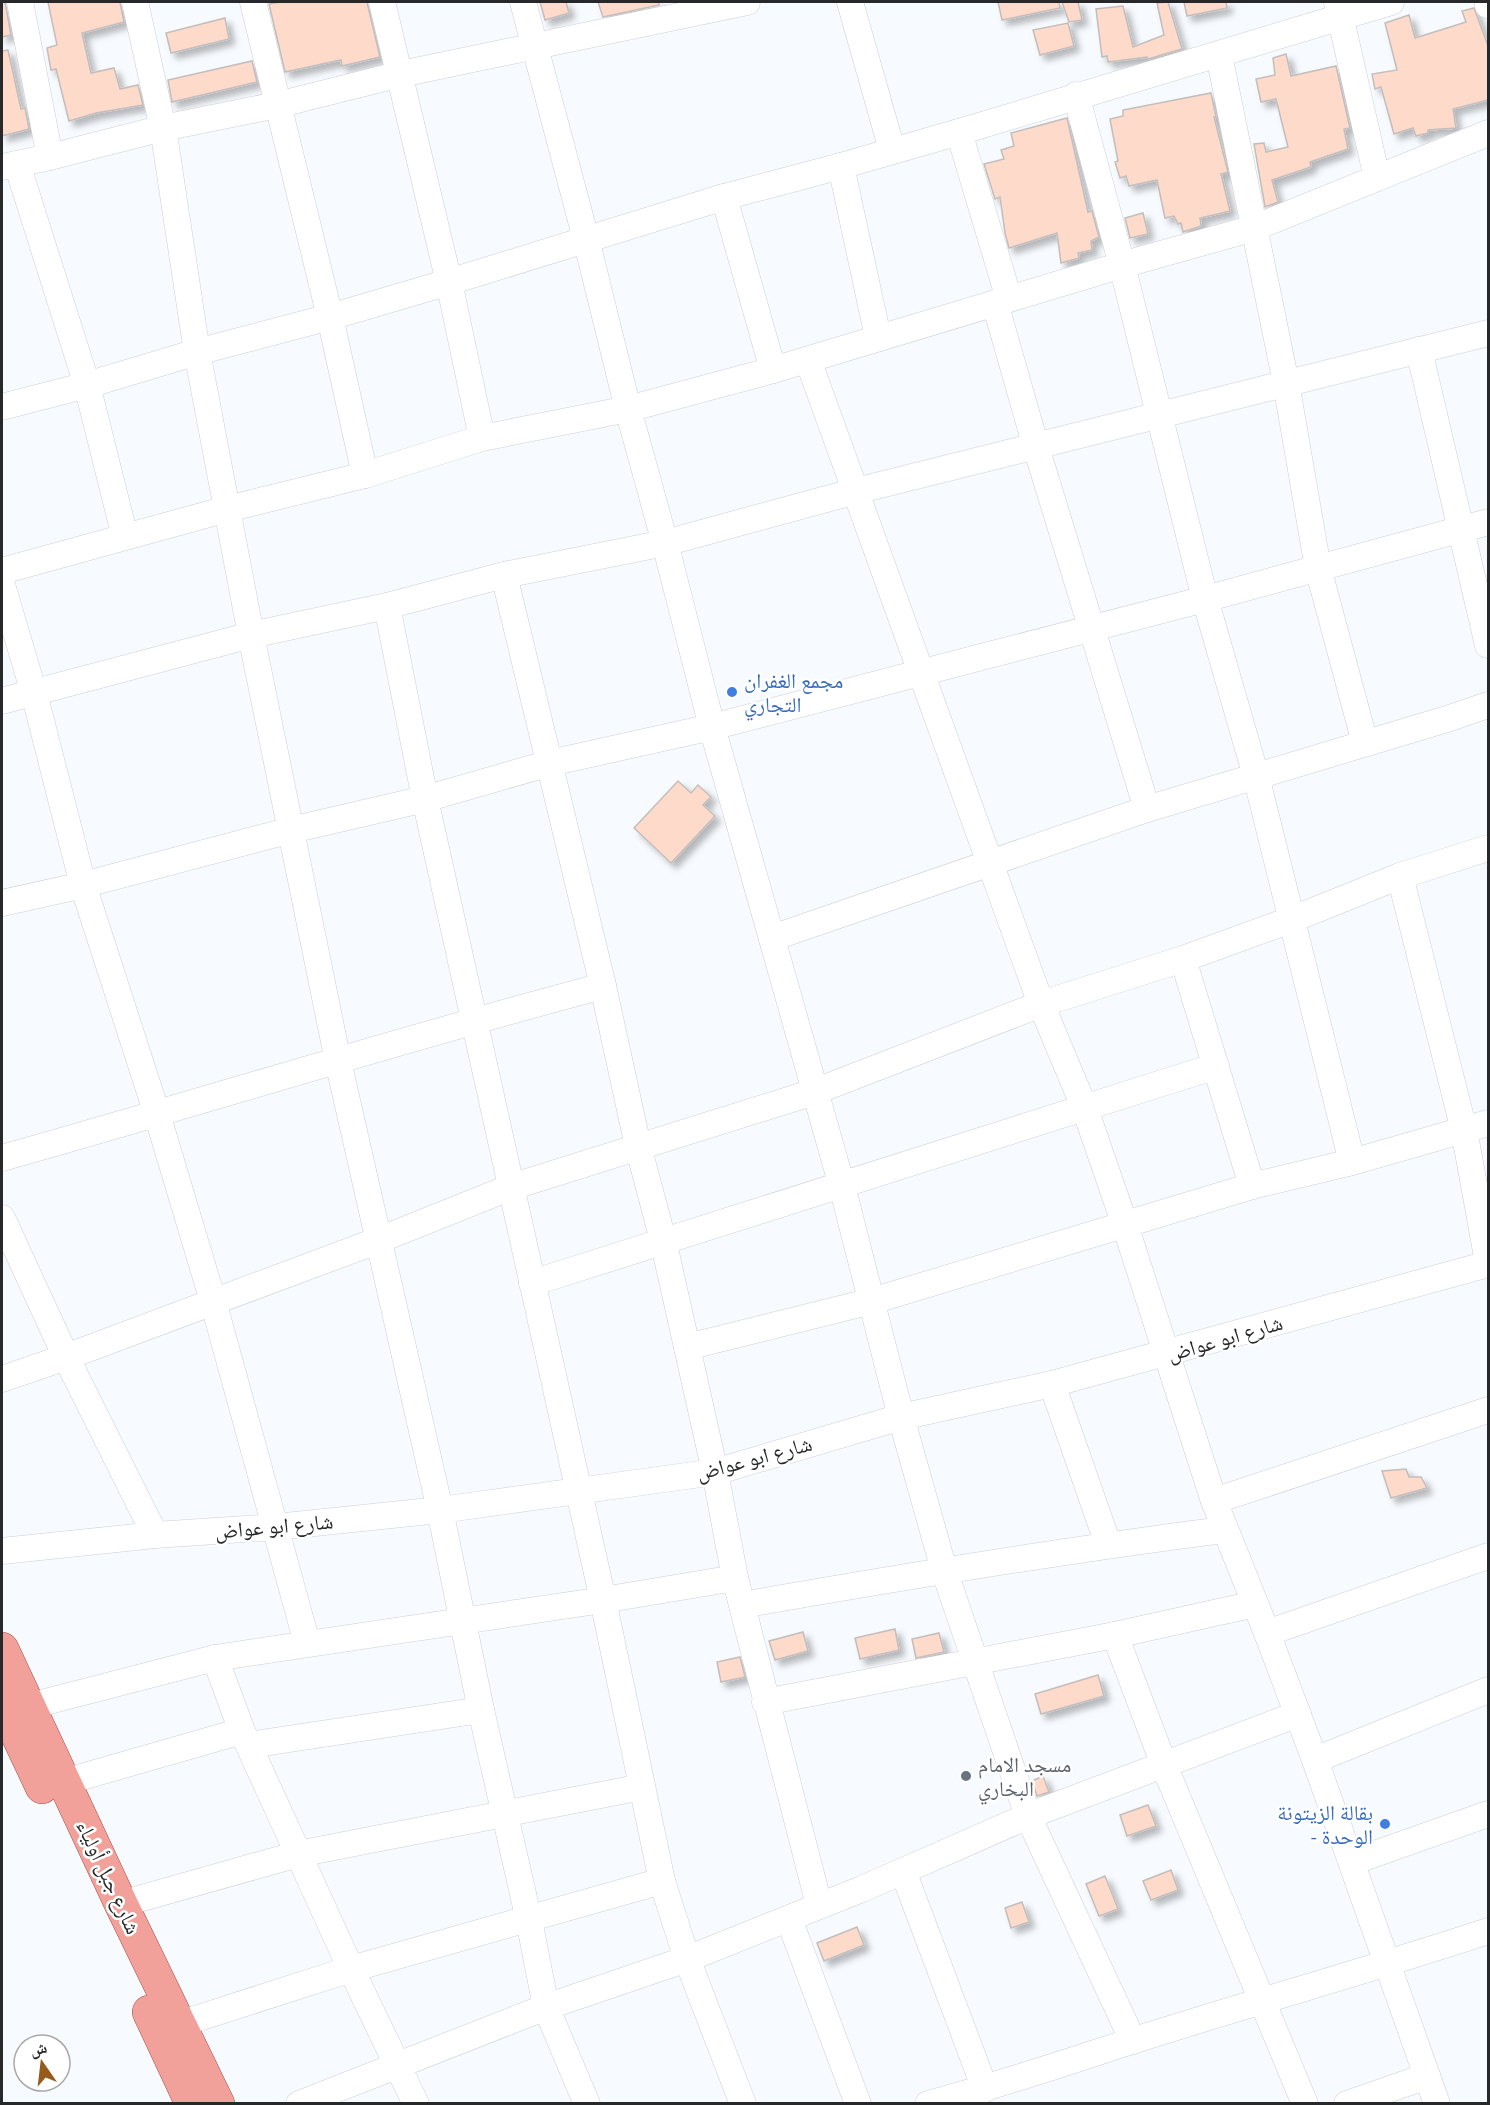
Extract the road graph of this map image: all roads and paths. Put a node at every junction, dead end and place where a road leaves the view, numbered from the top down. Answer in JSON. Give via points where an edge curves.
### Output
{"nodes":[{"id":1,"x":20,"y":2,"type":"edge"},
{"id":2,"x":135,"y":2,"type":"edge"},
{"id":3,"x":253,"y":2,"type":"edge"},
{"id":4,"x":382,"y":2,"type":"edge"},
{"id":5,"x":523,"y":2,"type":"edge"},
{"id":6,"x":747,"y":2,"type":"edge"},
{"id":7,"x":850,"y":2,"type":"edge"},
{"id":8,"x":1391,"y":2,"type":"edge"},
{"id":9,"x":1339,"y":9,"type":"edge"},
{"id":10,"x":535,"y":47,"type":"junction"},
{"id":11,"x":1219,"y":55,"type":"junction"},
{"id":12,"x":401,"y":74,"type":"junction"},
{"id":13,"x":1076,"y":95,"type":"junction"},
{"id":14,"x":277,"y":105,"type":"junction"},
{"id":15,"x":163,"y":128,"type":"junction"},
{"id":16,"x":959,"y":132,"type":"junction"},
{"id":17,"x":1488,"y":133,"type":"edge"},
{"id":18,"x":892,"y":150,"type":"junction"},
{"id":19,"x":50,"y":157,"type":"junction"},
{"id":20,"x":9,"y":166,"type":"edge"},
{"id":21,"x":841,"y":166,"type":"junction"},
{"id":22,"x":1377,"y":178,"type":"junction"},
{"id":23,"x":724,"y":197,"type":"junction"},
{"id":24,"x":1254,"y":228,"type":"junction"},
{"id":25,"x":586,"y":239,"type":"junction"},
{"id":26,"x":1122,"y":265,"type":"junction"},
{"id":27,"x":449,"y":282,"type":"junction"},
{"id":28,"x":1002,"y":301,"type":"junction"},
{"id":29,"x":330,"y":317,"type":"junction"},
{"id":30,"x":1488,"y":333,"type":"edge"},
{"id":31,"x":878,"y":337,"type":"junction"},
{"id":32,"x":1419,"y":350,"type":"junction"},
{"id":33,"x":197,"y":351,"type":"junction"},
{"id":34,"x":808,"y":360,"type":"junction"},
{"id":35,"x":773,"y":370,"type":"junction"},
{"id":36,"x":1286,"y":383,"type":"junction"},
{"id":37,"x":87,"y":385,"type":"junction"},
{"id":38,"x":2,"y":407,"type":"edge"},
{"id":39,"x":628,"y":409,"type":"junction"},
{"id":40,"x":1160,"y":415,"type":"junction"},
{"id":41,"x":482,"y":438,"type":"junction"},
{"id":42,"x":1036,"y":447,"type":"junction"},
{"id":43,"x":365,"y":475,"type":"junction"},
{"id":44,"x":856,"y":491,"type":"junction"},
{"id":45,"x":227,"y":509,"type":"junction"},
{"id":46,"x":1488,"y":522,"type":"edge"},
{"id":47,"x":1461,"y":529,"type":"junction"},
{"id":48,"x":125,"y":537,"type":"junction"},
{"id":49,"x":665,"y":543,"type":"junction"},
{"id":50,"x":1318,"y":568,"type":"junction"},
{"id":51,"x":2,"y":571,"type":"edge"},
{"id":52,"x":504,"y":575,"type":"junction"},
{"id":53,"x":2,"y":585,"type":"edge"},
{"id":54,"x":1205,"y":599,"type":"junction"},
{"id":55,"x":387,"y":606,"type":"junction"},
{"id":56,"x":1091,"y":627,"type":"junction"},
{"id":57,"x":251,"y":635,"type":"junction"},
{"id":58,"x":1488,"y":645,"type":"edge"},
{"id":59,"x":920,"y":672,"type":"junction"},
{"id":60,"x":34,"y":693,"type":"junction"},
{"id":61,"x":2,"y":702,"type":"edge"},
{"id":62,"x":1488,"y":705,"type":"edge"},
{"id":63,"x":712,"y":727,"type":"junction"},
{"id":64,"x":1365,"y":743,"type":"junction"},
{"id":65,"x":550,"y":763,"type":"junction"},
{"id":66,"x":1256,"y":776,"type":"junction"},
{"id":67,"x":425,"y":799,"type":"junction"},
{"id":68,"x":1147,"y":809,"type":"junction"},
{"id":69,"x":291,"y":830,"type":"junction"},
{"id":70,"x":1488,"y":848,"type":"edge"},
{"id":71,"x":990,"y":864,"type":"junction"},
{"id":72,"x":1400,"y":876,"type":"junction"},
{"id":73,"x":82,"y":885,"type":"junction"},
{"id":74,"x":2,"y":903,"type":"edge"},
{"id":75,"x":1293,"y":919,"type":"junction"},
{"id":76,"x":772,"y":938,"type":"junction"},
{"id":77,"x":1183,"y":958,"type":"junction"},
{"id":78,"x":603,"y":986,"type":"junction"},
{"id":79,"x":1041,"y":1004,"type":"junction"},
{"id":80,"x":475,"y":1020,"type":"junction"},
{"id":81,"x":338,"y":1060,"type":"junction"},
{"id":82,"x":1216,"y":1066,"type":"junction"},
{"id":83,"x":814,"y":1092,"type":"junction"},
{"id":84,"x":1085,"y":1108,"type":"junction"},
{"id":85,"x":157,"y":1114,"type":"junction"},
{"id":86,"x":1488,"y":1123,"type":"edge"},
{"id":87,"x":1464,"y":1130,"type":"junction"},
{"id":88,"x":638,"y":1146,"type":"junction"},
{"id":89,"x":2,"y":1158,"type":"edge"},
{"id":90,"x":1352,"y":1162,"type":"junction"},
{"id":91,"x":842,"y":1186,"type":"junction"},
{"id":92,"x":1252,"y":1186,"type":"junction"},
{"id":93,"x":511,"y":1187,"type":"junction"},
{"id":94,"x":2,"y":1218,"type":"edge"},
{"id":95,"x":1125,"y":1224,"type":"junction"},
{"id":96,"x":379,"y":1240,"type":"junction"},
{"id":97,"x":663,"y":1240,"type":"junction"},
{"id":98,"x":1488,"y":1263,"type":"edge"},
{"id":99,"x":532,"y":1283,"type":"junction"},
{"id":100,"x":213,"y":1301,"type":"junction"},
{"id":101,"x":872,"y":1301,"type":"junction"},
{"id":102,"x":687,"y":1347,"type":"junction"},
{"id":103,"x":1168,"y":1354,"type":"junction"},
{"id":104,"x":66,"y":1357,"type":"junction"},
{"id":105,"x":2,"y":1379,"type":"edge"},
{"id":106,"x":1052,"y":1384,"type":"junction"},
{"id":107,"x":1488,"y":1410,"type":"edge"},
{"id":108,"x":901,"y":1417,"type":"junction"},
{"id":109,"x":715,"y":1472,"type":"junction"},
{"id":110,"x":578,"y":1491,"type":"junction"},
{"id":111,"x":1214,"y":1501,"type":"junction"},
{"id":112,"x":440,"y":1510,"type":"junction"},
{"id":113,"x":276,"y":1527,"type":"junction"},
{"id":114,"x":1224,"y":1530,"type":"junction"},
{"id":115,"x":155,"y":1535,"type":"junction"},
{"id":116,"x":1108,"y":1544,"type":"junction"},
{"id":117,"x":2,"y":1551,"type":"edge"},
{"id":118,"x":1488,"y":1556,"type":"edge"},
{"id":119,"x":944,"y":1570,"type":"junction"},
{"id":120,"x":735,"y":1578,"type":"junction"},
{"id":121,"x":603,"y":1600,"type":"junction"},
{"id":122,"x":1255,"y":1604,"type":"junction"},
{"id":123,"x":742,"y":1605,"type":"junction"},
{"id":124,"x":464,"y":1622,"type":"junction"},
{"id":125,"x":1267,"y":1633,"type":"junction"},
{"id":126,"x":1114,"y":1635,"type":"junction"},
{"id":127,"x":307,"y":1643,"type":"junction"},
{"id":128,"x":2,"y":1649,"type":"edge"},
{"id":129,"x":215,"y":1658,"type":"junction"},
{"id":130,"x":975,"y":1663,"type":"junction"},
{"id":131,"x":1488,"y":1690,"type":"edge"},
{"id":132,"x":765,"y":1702,"type":"junction"},
{"id":133,"x":16,"y":1704,"type":"edge"},
{"id":134,"x":481,"y":1710,"type":"junction"},
{"id":135,"x":1298,"y":1714,"type":"junction"},
{"id":136,"x":245,"y":1738,"type":"junction"},
{"id":137,"x":1315,"y":1760,"type":"junction"},
{"id":138,"x":1164,"y":1765,"type":"junction"},
{"id":139,"x":64,"y":1782,"type":"junction"},
{"id":140,"x":642,"y":1787,"type":"junction"},
{"id":141,"x":1488,"y":1814,"type":"edge"},
{"id":142,"x":504,"y":1815,"type":"junction"},
{"id":143,"x":1029,"y":1816,"type":"junction"},
{"id":144,"x":298,"y":1854,"type":"junction"},
{"id":145,"x":1352,"y":1862,"type":"junction"},
{"id":146,"x":903,"y":1871,"type":"junction"},
{"id":147,"x":662,"y":1881,"type":"junction"},
{"id":148,"x":121,"y":1904,"type":"junction"},
{"id":149,"x":819,"y":1905,"type":"junction"},
{"id":150,"x":789,"y":1919,"type":"junction"},
{"id":151,"x":529,"y":1920,"type":"junction"},
{"id":152,"x":1488,"y":1931,"type":"edge"},
{"id":153,"x":687,"y":1959,"type":"junction"},
{"id":154,"x":1388,"y":1964,"type":"junction"},
{"id":155,"x":351,"y":1969,"type":"junction"},
{"id":156,"x":1264,"y":2002,"type":"junction"},
{"id":157,"x":546,"y":2007,"type":"junction"},
{"id":158,"x":180,"y":2024,"type":"junction"},
{"id":159,"x":1133,"y":2041,"type":"junction"},
{"id":160,"x":398,"y":2064,"type":"junction"},
{"id":161,"x":1427,"y":2076,"type":"junction"},
{"id":162,"x":985,"y":2090,"type":"junction"},
{"id":163,"x":192,"y":2103,"type":"edge"},
{"id":164,"x":218,"y":2103,"type":"edge"},
{"id":165,"x":299,"y":2103,"type":"edge"},
{"id":166,"x":416,"y":2103,"type":"edge"},
{"id":167,"x":586,"y":2103,"type":"edge"},
{"id":168,"x":743,"y":2103,"type":"edge"},
{"id":169,"x":858,"y":2103,"type":"edge"},
{"id":170,"x":928,"y":2103,"type":"edge"},
{"id":171,"x":1305,"y":2103,"type":"edge"},
{"id":172,"x":1347,"y":2103,"type":"edge"},
{"id":173,"x":1437,"y":2103,"type":"edge"}],
"edges":[{"from":1,"to":19,"type":"street"},
{"from":2,"to":15,"type":"street"},
{"from":3,"to":14,"type":"street"},
{"from":4,"to":12,"type":"street"},
{"from":5,"to":10,"type":"street"},
{"from":6,"to":10,"type":"street"},
{"from":7,"to":18,"type":"street"},
{"from":8,"to":9,"type":"street"},
{"from":9,"to":11,"type":"street"},
{"from":9,"to":22,"type":"street"},
{"from":10,"to":12,"type":"street"},
{"from":10,"to":25,"type":"street"},
{"from":11,"to":13,"type":"street"},
{"from":11,"to":24,"type":"street"},
{"from":12,"to":14,"type":"street"},
{"from":12,"to":27,"type":"street"},
{"from":13,"to":16,"type":"street"},
{"from":13,"to":26,"type":"street"},
{"from":14,"to":15,"type":"street"},
{"from":14,"to":29,"type":"street"},
{"from":15,"to":19,"type":"street"},
{"from":15,"to":33,"type":"street"},
{"from":16,"to":18,"type":"street"},
{"from":16,"to":28,"type":"street"},
{"from":17,"to":22,"type":"street"},
{"from":18,"to":21,"type":"street"},
{"from":19,"to":20,"type":"street"},
{"from":20,"to":37,"type":"street"},
{"from":21,"to":23,"type":"street"},
{"from":21,"to":31,"type":"street"},
{"from":22,"to":24,"type":"street"},
{"from":23,"to":25,"type":"street"},
{"from":23,"to":35,"type":"street"},
{"from":24,"to":26,"type":"street"},
{"from":24,"to":36,"type":"street"},
{"from":25,"to":27,"type":"street"},
{"from":25,"to":39,"type":"street"},
{"from":26,"to":28,"type":"street"},
{"from":26,"to":40,"type":"street"},
{"from":27,"to":29,"type":"street"},
{"from":27,"to":41,"type":"street"},
{"from":28,"to":31,"type":"street"},
{"from":28,"to":42,"type":"street"},
{"from":29,"to":33,"type":"street"},
{"from":29,"to":43,"type":"street"},
{"from":30,"to":32,"type":"street"},
{"from":31,"to":34,"type":"street"},
{"from":32,"to":36,"type":"street"},
{"from":32,"to":47,"type":"street"},
{"from":33,"to":37,"type":"street"},
{"from":33,"to":45,"type":"street"},
{"from":34,"to":35,"type":"street"},
{"from":34,"to":44,"type":"street"},
{"from":35,"to":39,"type":"street"},
{"from":36,"to":40,"type":"street"},
{"from":36,"to":50,"type":"street"},
{"from":37,"to":38,"type":"street"},
{"from":37,"to":48,"type":"street"},
{"from":39,"to":41,"type":"street"},
{"from":39,"to":49,"type":"street"},
{"from":40,"to":42,"type":"street"},
{"from":40,"to":54,"type":"street"},
{"from":41,"to":43,"type":"street"},
{"from":42,"to":44,"type":"street"},
{"from":42,"to":56,"type":"street"},
{"from":43,"to":45,"type":"street"},
{"from":44,"to":49,"type":"street"},
{"from":44,"to":59,"type":"street"},
{"from":45,"to":48,"type":"street"},
{"from":45,"to":57,"type":"street"},
{"from":46,"to":47,"type":"street"},
{"from":47,"to":50,"type":"street"},
{"from":47,"to":58,"type":"street"},
{"from":48,"to":51,"type":"street"},
{"from":49,"to":52,"type":"street"},
{"from":49,"to":63,"type":"street"},
{"from":50,"to":54,"type":"street"},
{"from":50,"to":64,"type":"street"},
{"from":52,"to":55,"type":"street"},
{"from":52,"to":65,"type":"street"},
{"from":53,"to":60,"type":"street"},
{"from":54,"to":56,"type":"street"},
{"from":54,"to":66,"type":"street"},
{"from":55,"to":57,"type":"street"},
{"from":55,"to":67,"type":"street"},
{"from":56,"to":59,"type":"street"},
{"from":56,"to":68,"type":"street"},
{"from":57,"to":60,"type":"street"},
{"from":57,"to":69,"type":"street"},
{"from":59,"to":63,"type":"street"},
{"from":59,"to":71,"type":"street"},
{"from":60,"to":61,"type":"street"},
{"from":60,"to":73,"type":"street"},
{"from":62,"to":64,"type":"street"},
{"from":63,"to":65,"type":"street"},
{"from":63,"to":76,"type":"street"},
{"from":64,"to":66,"type":"street"},
{"from":65,"to":67,"type":"street"},
{"from":65,"to":78,"type":"street"},
{"from":66,"to":68,"type":"street"},
{"from":66,"to":75,"type":"street"},
{"from":67,"to":69,"type":"street"},
{"from":67,"to":80,"type":"street"},
{"from":68,"to":71,"type":"street"},
{"from":69,"to":73,"type":"street"},
{"from":69,"to":81,"type":"street"},
{"from":70,"to":72,"type":"street"},
{"from":71,"to":76,"type":"street"},
{"from":71,"to":79,"type":"street"},
{"from":72,"to":75,"type":"street"},
{"from":72,"to":87,"type":"street"},
{"from":73,"to":74,"type":"street"},
{"from":73,"to":85,"type":"street"},
{"from":75,"to":77,"type":"street"},
{"from":75,"to":90,"type":"street"},
{"from":76,"to":83,"type":"street"},
{"from":77,"to":79,"type":"street"},
{"from":77,"to":82,"type":"street"},
{"from":78,"to":80,"type":"street"},
{"from":78,"to":88,"type":"street"},
{"from":79,"to":83,"type":"street"},
{"from":79,"to":84,"type":"street"},
{"from":80,"to":81,"type":"street"},
{"from":80,"to":93,"type":"street"},
{"from":81,"to":85,"type":"street"},
{"from":81,"to":96,"type":"street"},
{"from":82,"to":84,"type":"street"},
{"from":82,"to":92,"type":"street"},
{"from":83,"to":88,"type":"street"},
{"from":83,"to":91,"type":"street"},
{"from":84,"to":91,"type":"street"},
{"from":84,"to":95,"type":"street"},
{"from":85,"to":89,"type":"street"},
{"from":85,"to":100,"type":"street"},
{"from":86,"to":87,"type":"street"},
{"from":87,"to":90,"type":"street"},
{"from":87,"to":98,"type":"street"},
{"from":88,"to":93,"type":"street"},
{"from":88,"to":97,"type":"street"},
{"from":90,"to":92,"type":"street"},
{"from":91,"to":97,"type":"street"},
{"from":91,"to":101,"type":"street"},
{"from":92,"to":95,"type":"street"},
{"from":93,"to":96,"type":"street"},
{"from":93,"to":99,"type":"street"},
{"from":94,"to":104,"type":"street"},
{"from":95,"to":101,"type":"street"},
{"from":95,"to":103,"type":"street"},
{"from":96,"to":100,"type":"street"},
{"from":96,"to":112,"type":"street"},
{"from":97,"to":99,"type":"street"},
{"from":97,"to":102,"type":"street"},
{"from":98,"to":103,"type":"street","name":"شارع ابو عواض"},
{"from":99,"to":110,"type":"street"},
{"from":100,"to":104,"type":"street"},
{"from":100,"to":113,"type":"street"},
{"from":101,"to":102,"type":"street"},
{"from":101,"to":108,"type":"street"},
{"from":102,"to":109,"type":"street"},
{"from":103,"to":106,"type":"street","name":"شارع ابو عواض"},
{"from":103,"to":111,"type":"street"},
{"from":104,"to":105,"type":"street"},
{"from":104,"to":115,"type":"street"},
{"from":106,"to":108,"type":"street","name":"شارع ابو عواض"},
{"from":106,"to":116,"type":"street"},
{"from":107,"to":111,"type":"street"},
{"from":108,"to":109,"type":"street","name":"شارع ابو عواض"},
{"from":108,"to":119,"type":"street"},
{"from":109,"to":110,"type":"street","name":"شارع ابو عواض"},
{"from":109,"to":120,"type":"street"},
{"from":110,"to":112,"type":"street","name":"شارع ابو عواض"},
{"from":110,"to":121,"type":"street"},
{"from":111,"to":114,"type":"street"},
{"from":112,"to":113,"type":"street","name":"شارع ابو عواض"},
{"from":112,"to":124,"type":"street"},
{"from":113,"to":115,"type":"street","name":"شارع ابو عواض"},
{"from":113,"to":127,"type":"street"},
{"from":114,"to":116,"type":"street"},
{"from":114,"to":122,"type":"street"},
{"from":115,"to":117,"type":"street","name":"شارع ابو عواض"},
{"from":116,"to":119,"type":"street"},
{"from":118,"to":125,"type":"street"},
{"from":119,"to":123,"type":"street"},
{"from":119,"to":130,"type":"street"},
{"from":120,"to":121,"type":"street"},
{"from":120,"to":123,"type":"street"},
{"from":121,"to":124,"type":"street"},
{"from":121,"to":140,"type":"street"},
{"from":122,"to":125,"type":"street"},
{"from":122,"to":126,"type":"street"},
{"from":123,"to":132,"type":"street"},
{"from":124,"to":127,"type":"street"},
{"from":124,"to":134,"type":"street"},
{"from":125,"to":135,"type":"street"},
{"from":126,"to":130,"type":"street"},
{"from":126,"to":138,"type":"street"},
{"from":127,"to":129,"type":"street"},
{"from":128,"to":133,"type":"main road","name":"شارع جبل أولياء"},
{"from":129,"to":133,"type":"street"},
{"from":129,"to":136,"type":"street"},
{"from":130,"to":132,"type":"street"},
{"from":130,"to":143,"type":"street"},
{"from":131,"to":137,"type":"street"},
{"from":132,"to":149,"type":"street"},
{"from":133,"to":139,"type":"main road","name":"شارع جبل أولياء"},
{"from":133,"to":163,"type":"main road","name":"شارع جبل أولياء"},
{"from":134,"to":136,"type":"street"},
{"from":134,"to":142,"type":"street"},
{"from":135,"to":137,"type":"street"},
{"from":135,"to":138,"type":"street"},
{"from":136,"to":139,"type":"street"},
{"from":136,"to":144,"type":"street"},
{"from":137,"to":145,"type":"street"},
{"from":138,"to":143,"type":"street"},
{"from":138,"to":156,"type":"street"},
{"from":139,"to":148,"type":"main road","name":"شارع جبل أولياء"},
{"from":140,"to":142,"type":"street"},
{"from":140,"to":147,"type":"street"},
{"from":141,"to":145,"type":"street"},
{"from":142,"to":144,"type":"street"},
{"from":142,"to":151,"type":"street"},
{"from":143,"to":146,"type":"street"},
{"from":143,"to":159,"type":"street"},
{"from":144,"to":148,"type":"street"},
{"from":144,"to":155,"type":"street"},
{"from":145,"to":154,"type":"street"},
{"from":146,"to":149,"type":"street"},
{"from":146,"to":162,"type":"street"},
{"from":147,"to":151,"type":"street"},
{"from":147,"to":153,"type":"street"},
{"from":148,"to":158,"type":"main road","name":"شارع جبل أولياء"},
{"from":149,"to":150,"type":"street"},
{"from":150,"to":153,"type":"street"},
{"from":150,"to":169,"type":"street"},
{"from":151,"to":155,"type":"street"},
{"from":151,"to":157,"type":"street"},
{"from":152,"to":154,"type":"street"},
{"from":153,"to":157,"type":"street"},
{"from":153,"to":168,"type":"street"},
{"from":154,"to":156,"type":"street"},
{"from":154,"to":161,"type":"street"},
{"from":155,"to":158,"type":"street"},
{"from":155,"to":160,"type":"street"},
{"from":156,"to":159,"type":"street"},
{"from":156,"to":171,"type":"street"},
{"from":157,"to":160,"type":"street"},
{"from":157,"to":167,"type":"street"},
{"from":158,"to":164,"type":"main road","name":"شارع جبل أولياء"},
{"from":159,"to":162,"type":"street"},
{"from":160,"to":165,"type":"street"},
{"from":160,"to":166,"type":"street"},
{"from":161,"to":172,"type":"street"},
{"from":161,"to":173,"type":"street"},
{"from":162,"to":170,"type":"street"}]}
